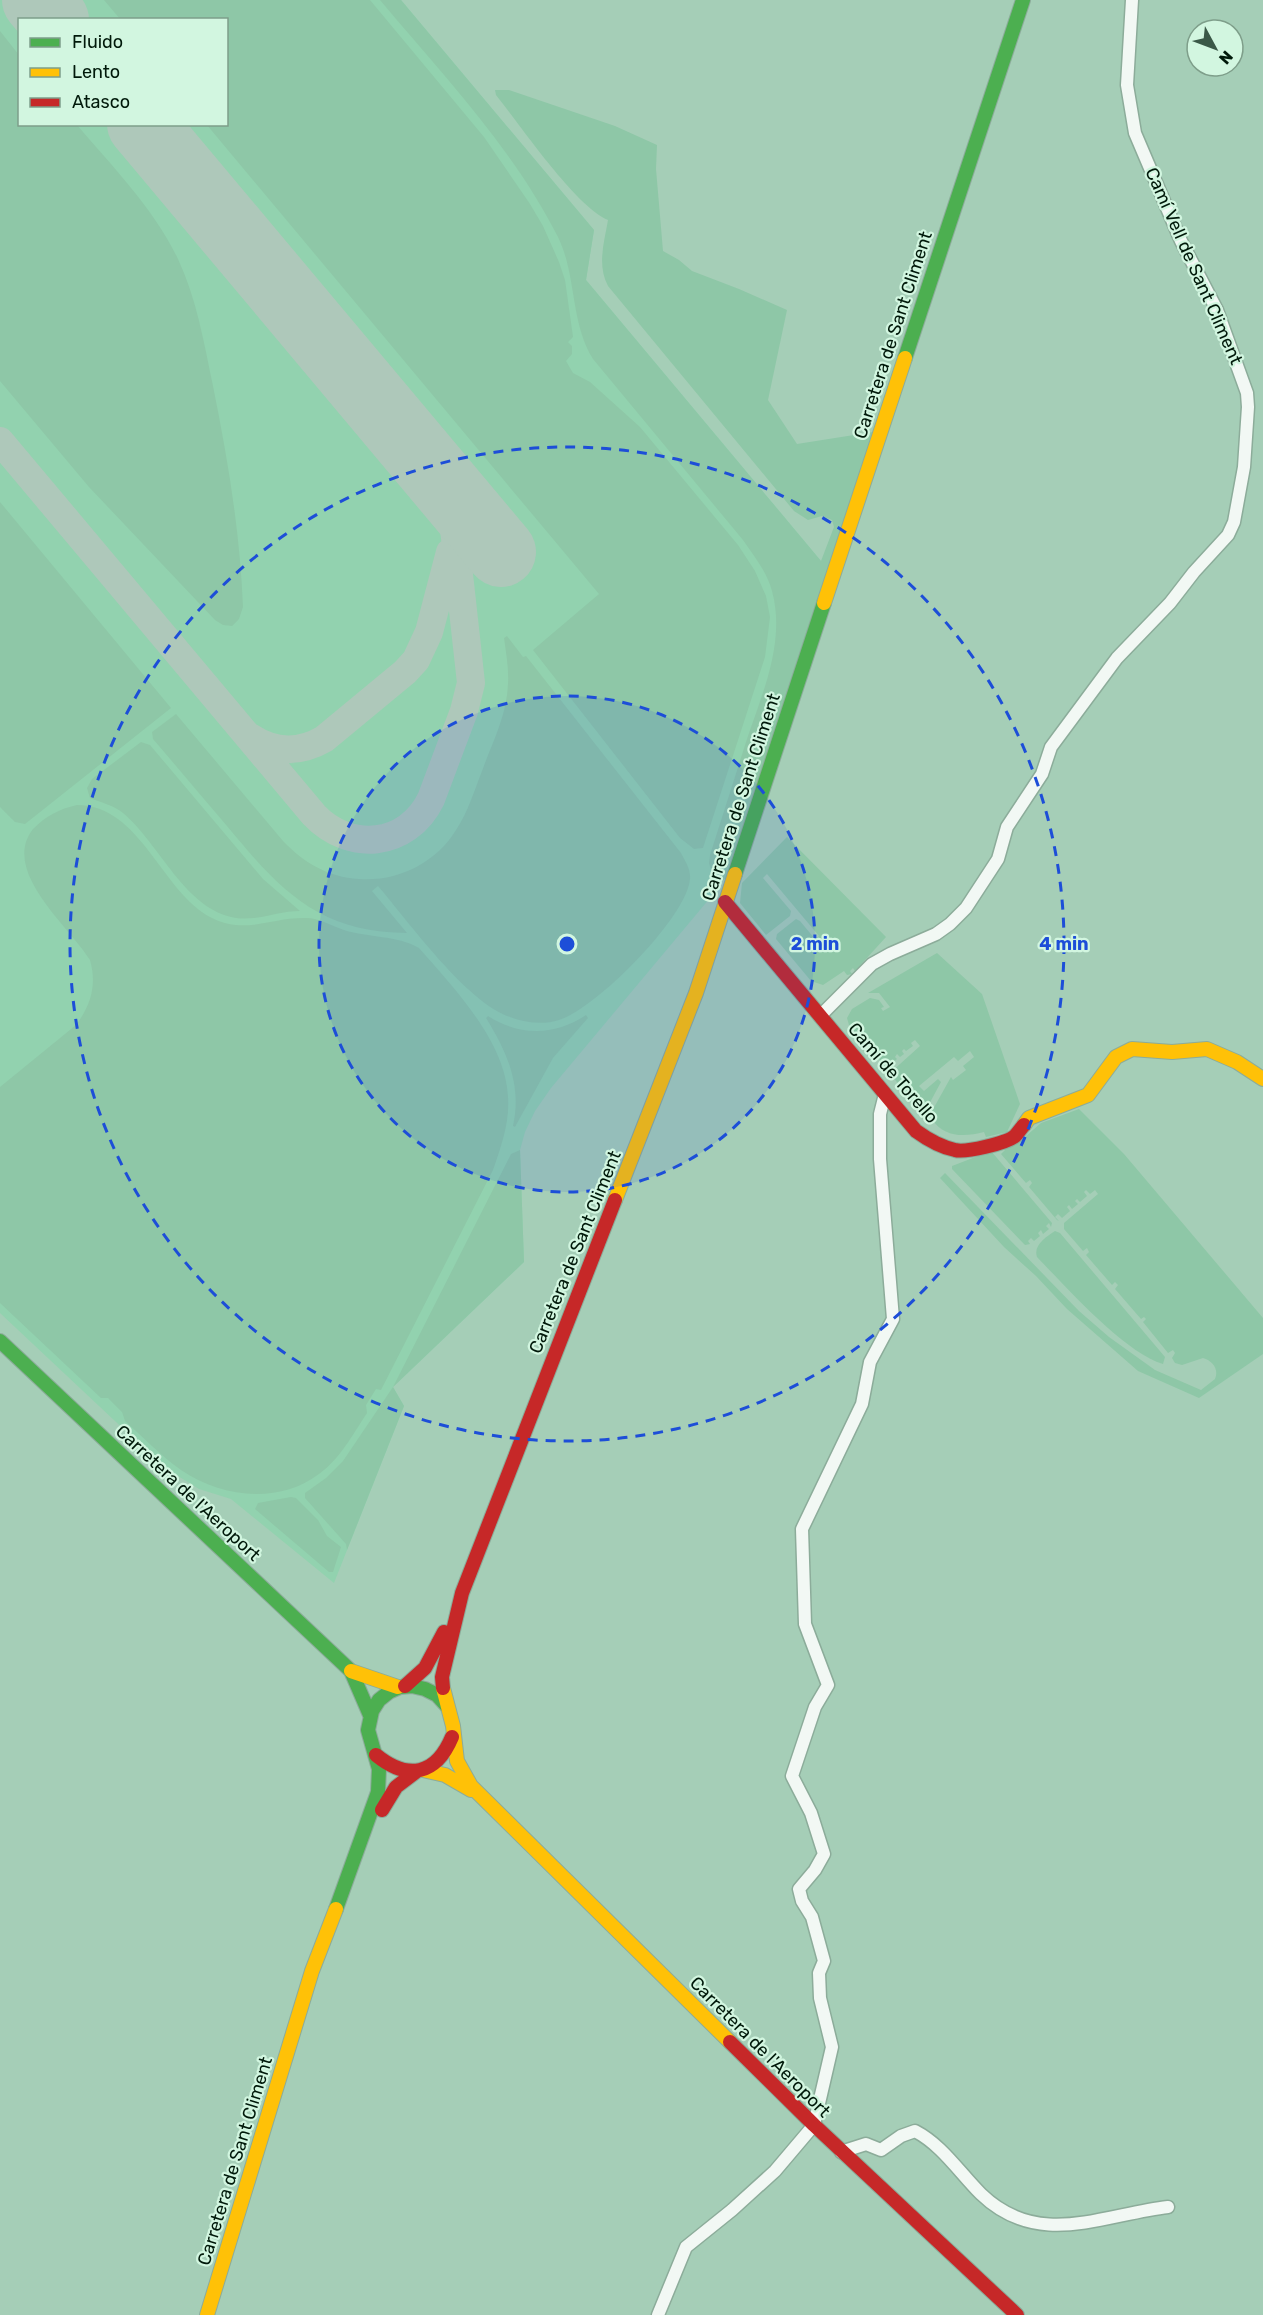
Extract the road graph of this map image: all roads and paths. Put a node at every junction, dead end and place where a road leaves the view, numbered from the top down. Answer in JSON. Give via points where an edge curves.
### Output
{"nodes":[{"id":1,"x":1023,"y":0,"type":"edge"},
{"id":2,"x":1132,"y":0,"type":"edge"},
{"id":3,"x":725,"y":902,"type":"junction"},
{"id":4,"x":820,"y":1016,"type":"junction"},
{"id":5,"x":1263,"y":1079,"type":"edge"},
{"id":6,"x":885,"y":1094,"type":"junction"},
{"id":7,"x":0,"y":1341,"type":"edge"},
{"id":8,"x":462,"y":1593,"type":"junction"},
{"id":9,"x":351,"y":1671,"type":"junction"},
{"id":10,"x":401,"y":1686,"type":"junction"},
{"id":11,"x":448,"y":1707,"type":"junction"},
{"id":12,"x":370,"y":1715,"type":"junction"},
{"id":13,"x":453,"y":1736,"type":"junction"},
{"id":14,"x":376,"y":1755,"type":"junction"},
{"id":15,"x":420,"y":1770,"type":"junction"},
{"id":16,"x":482,"y":1799,"type":"junction"},
{"id":17,"x":304,"y":2002,"type":"junction"},
{"id":18,"x":814,"y":2125,"type":"junction"},
{"id":19,"x":841,"y":2152,"type":"junction"},
{"id":20,"x":1168,"y":2207,"type":"dead end"},
{"id":21,"x":207,"y":2315,"type":"edge"},
{"id":22,"x":658,"y":2315,"type":"edge"},
{"id":23,"x":1017,"y":2315,"type":"edge"}],
"edges":[{"from":1,"to":3,"type":"main road","name":"Carretera de Sant Climent"},
{"from":2,"to":4,"type":"street","name":"Camí Vell de Sant Climent","via":[[1127,84],[1136,132],[1181,241],[1217,310],[1247,393],[1244,466],[1234,522],[1221,545],[1109,668],[1051,747],[1042,774],[1007,827],[998,859],[966,908],[936,934],[872,964]]},
{"from":3,"to":4,"type":"main road","name":"Camí de Torello"},
{"from":3,"to":8,"type":"main road","name":"Carretera de Sant Climent","via":[[684,1025]]},
{"from":4,"to":6,"type":"main road","name":"Camí de Torello"},
{"from":5,"to":6,"type":"main road","name":"Camí de Torello","via":[[1208,1048],[1172,1052],[1127,1050],[1116,1057],[1088,1095],[1029,1118],[1008,1140],[964,1151],[921,1136]]},
{"from":6,"to":18,"type":"street","via":[[880,1114],[880,1160],[893,1319],[870,1362],[862,1404],[802,1528],[805,1624],[828,1685],[815,1707],[792,1776],[811,1813],[824,1854],[799,1889],[812,1917],[824,1961],[819,1973],[820,1998],[832,2047]]},
{"from":7,"to":9,"type":"main road","name":"Carretera de l'Aeroport"},
{"from":8,"to":10,"type":"main road","via":[[432,1658],[416,1678]]},
{"from":8,"to":11,"type":"main road","via":[[442,1677]]},
{"from":9,"to":10,"type":"main road","name":"Carretera de l'Aeroport"},
{"from":9,"to":12,"type":"main road","name":"Carretera de l'Aeroport"},
{"from":10,"to":11,"type":"main road","via":[[434,1692]]},
{"from":10,"to":12,"type":"main road","via":[[378,1700]]},
{"from":11,"to":13,"type":"main road"},
{"from":12,"to":14,"type":"main road","via":[[367,1732]]},
{"from":13,"to":15,"type":"main road","via":[[439,1760]]},
{"from":13,"to":16,"type":"main road","via":[[457,1761]]},
{"from":14,"to":15,"type":"main road","via":[[394,1769]]},
{"from":14,"to":17,"type":"main road","via":[[380,1782],[376,1803],[312,1971]]},
{"from":15,"to":16,"type":"main road","via":[[445,1775]]},
{"from":15,"to":17,"type":"main road","via":[[390,1793]]},
{"from":16,"to":18,"type":"main road","name":"Carretera de l'Aeroport"},
{"from":17,"to":21,"type":"main road","name":"Carretera de Sant Climent"},
{"from":18,"to":19,"type":"main road","name":"Carretera de l'Aeroport"},
{"from":18,"to":22,"type":"street","via":[[776,2171],[686,2247]]},
{"from":19,"to":20,"type":"street","via":[[866,2145],[881,2150],[915,2131],[928,2138],[984,2197],[1008,2215],[1041,2225],[1071,2226]]},
{"from":19,"to":23,"type":"main road","name":"Carretera de l'Aeroport"}]}
